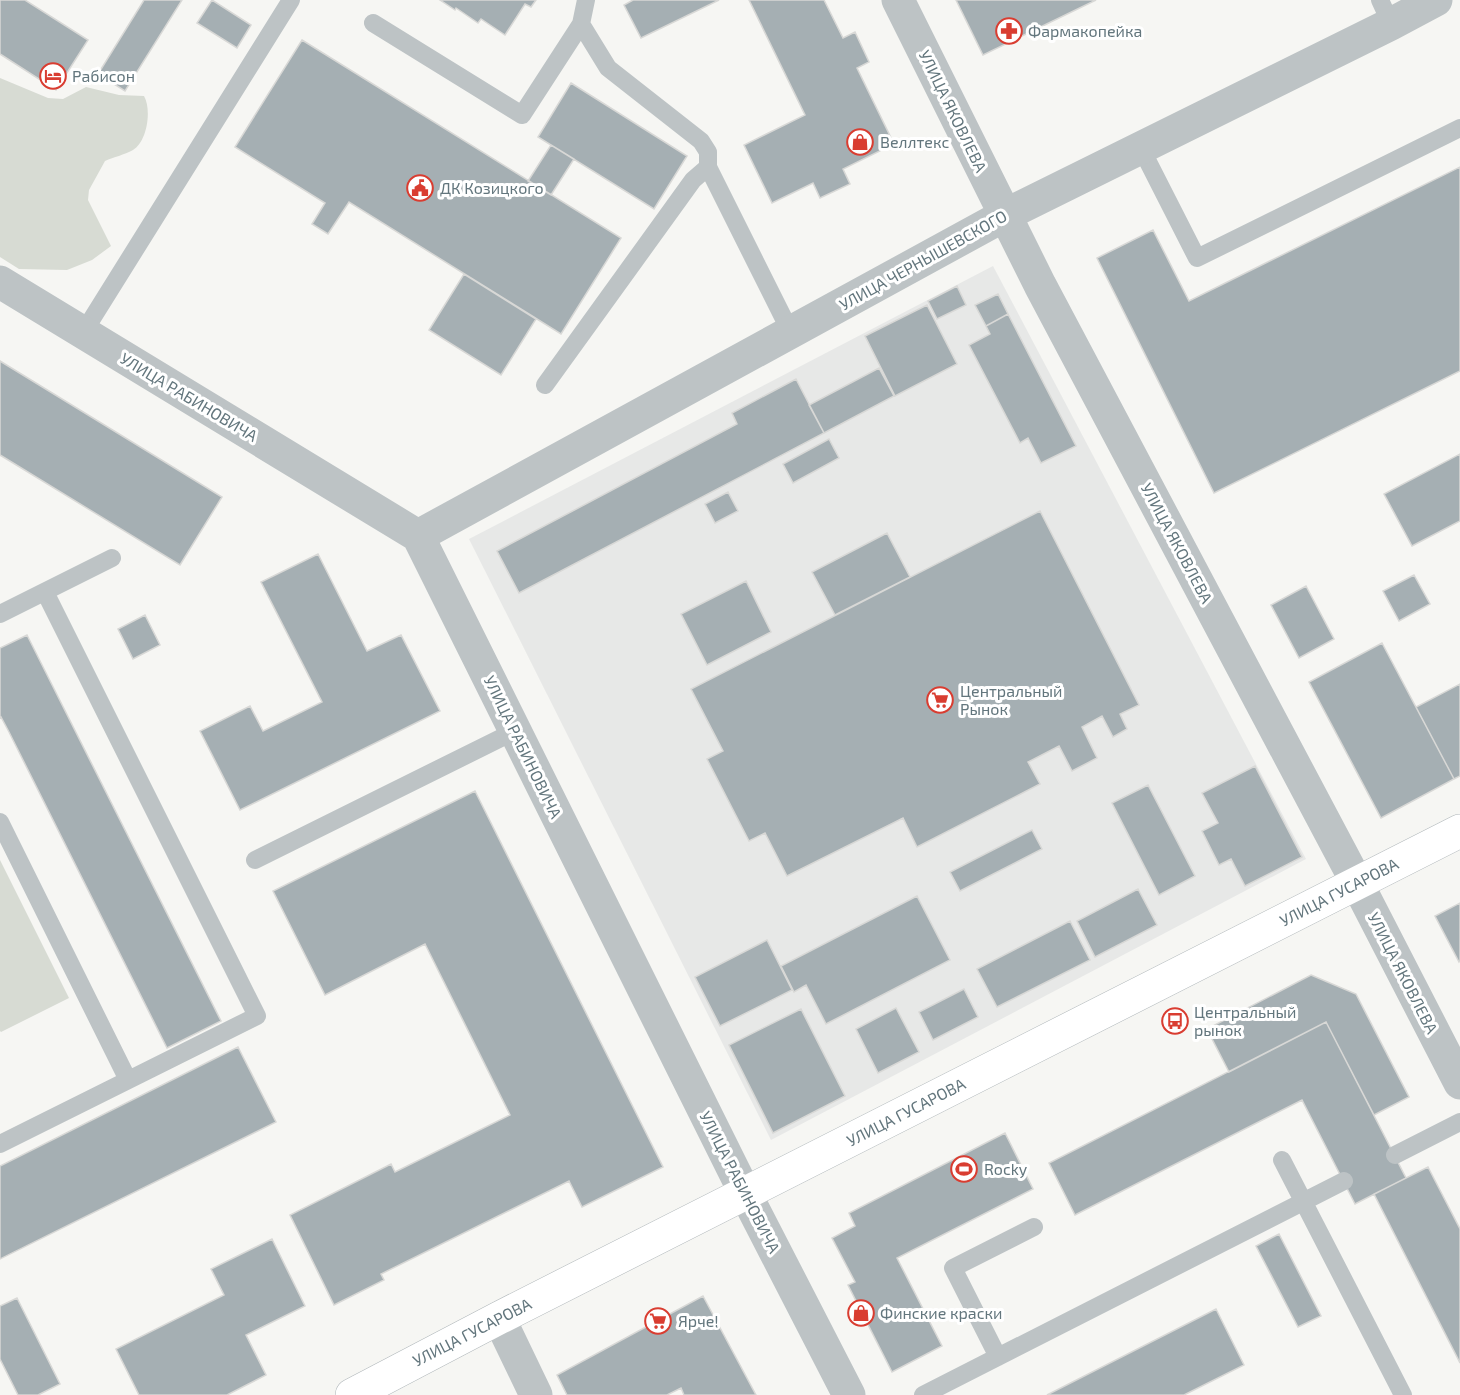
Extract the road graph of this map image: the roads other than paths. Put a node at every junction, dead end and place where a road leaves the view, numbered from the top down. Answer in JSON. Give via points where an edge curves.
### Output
{"nodes":[{"id":1,"x":291,"y":0,"type":"edge"},
{"id":2,"x":586,"y":0,"type":"edge"},
{"id":3,"x":898,"y":0,"type":"edge"},
{"id":4,"x":1436,"y":0,"type":"edge"},
{"id":5,"x":1385,"y":12,"type":"edge"},
{"id":6,"x":374,"y":22,"type":"dead end"},
{"id":7,"x":581,"y":24,"type":"junction"},
{"id":8,"x":1460,"y":128,"type":"edge"},
{"id":9,"x":1141,"y":147,"type":"junction"},
{"id":10,"x":708,"y":167,"type":"junction"},
{"id":11,"x":1005,"y":216,"type":"junction"},
{"id":12,"x":0,"y":282,"type":"edge"},
{"id":13,"x":84,"y":333,"type":"junction"},
{"id":14,"x":791,"y":333,"type":"junction"},
{"id":15,"x":545,"y":385,"type":"dead end"},
{"id":16,"x":418,"y":536,"type":"junction"},
{"id":17,"x":112,"y":558,"type":"dead end"},
{"id":18,"x":45,"y":592,"type":"junction"},
{"id":19,"x":0,"y":614,"type":"edge"},
{"id":20,"x":515,"y":731,"type":"junction"},
{"id":21,"x":0,"y":822,"type":"edge"},
{"id":22,"x":1460,"y":831,"type":"edge"},
{"id":23,"x":255,"y":860,"type":"dead end"},
{"id":24,"x":1357,"y":883,"type":"junction"},
{"id":25,"x":128,"y":1080,"type":"junction"},
{"id":26,"x":1460,"y":1083,"type":"edge"},
{"id":27,"x":1460,"y":1122,"type":"edge"},
{"id":28,"x":0,"y":1144,"type":"edge"},
{"id":29,"x":1395,"y":1155,"type":"dead end"},
{"id":30,"x":1282,"y":1160,"type":"dead end"},
{"id":31,"x":1344,"y":1181,"type":"dead end"},
{"id":32,"x":745,"y":1193,"type":"junction"},
{"id":33,"x":1304,"y":1202,"type":"junction"},
{"id":34,"x":1034,"y":1227,"type":"dead end"},
{"id":35,"x":499,"y":1318,"type":"junction"},
{"id":36,"x":998,"y":1357,"type":"junction"},
{"id":37,"x":352,"y":1395,"type":"edge"},
{"id":38,"x":536,"y":1395,"type":"edge"},
{"id":39,"x":849,"y":1395,"type":"edge"},
{"id":40,"x":924,"y":1395,"type":"edge"},
{"id":41,"x":1403,"y":1395,"type":"edge"}],
"edges":[{"from":1,"to":13,"type":"lane"},
{"from":2,"to":7,"type":"lane"},
{"from":3,"to":11,"type":"street","name":"УЛИЦА ЯКОВЛЕВА"},
{"from":4,"to":5,"type":"street","name":"УЛИЦА ЧЕРНЫШЕВСКОГО"},
{"from":5,"to":9,"type":"street","name":"УЛИЦА ЧЕРНЫШЕВСКОГО"},
{"from":6,"to":7,"type":"lane","via":[[522,115]]},
{"from":7,"to":10,"type":"lane","via":[[608,68],[701,141],[708,153]]},
{"from":8,"to":9,"type":"lane","via":[[1197,258]]},
{"from":9,"to":11,"type":"street","name":"УЛИЦА ЧЕРНЫШЕВСКОГО"},
{"from":10,"to":14,"type":"lane"},
{"from":10,"to":15,"type":"lane","via":[[693,180]]},
{"from":11,"to":14,"type":"street","name":"УЛИЦА ЧЕРНЫШЕВСКОГО"},
{"from":11,"to":24,"type":"street","name":"УЛИЦА ЯКОВЛЕВА"},
{"from":12,"to":13,"type":"street","name":"УЛИЦА РАБИНОВИЧА"},
{"from":13,"to":16,"type":"street","name":"УЛИЦА РАБИНОВИЧА"},
{"from":14,"to":16,"type":"street","name":"УЛИЦА ЧЕРНЫШЕВСКОГО"},
{"from":16,"to":20,"type":"street","name":"УЛИЦА РАБИНОВИЧА"},
{"from":17,"to":18,"type":"lane"},
{"from":18,"to":19,"type":"lane"},
{"from":18,"to":25,"type":"lane","via":[[257,1016]]},
{"from":20,"to":23,"type":"lane"},
{"from":20,"to":32,"type":"street","name":"УЛИЦА РАБИНОВИЧА"},
{"from":21,"to":25,"type":"lane"},
{"from":22,"to":24,"type":"main road","name":"УЛИЦА ГУСАРОВА"},
{"from":24,"to":26,"type":"street","name":"УЛИЦА ЯКОВЛЕВА"},
{"from":24,"to":32,"type":"main road","name":"УЛИЦА ГУСАРОВА"},
{"from":25,"to":28,"type":"lane"},
{"from":27,"to":29,"type":"lane"},
{"from":30,"to":33,"type":"lane"},
{"from":31,"to":33,"type":"lane"},
{"from":32,"to":35,"type":"main road","name":"УЛИЦА ГУСАРОВА"},
{"from":32,"to":39,"type":"street","name":"УЛИЦА РАБИНОВИЧА"},
{"from":33,"to":36,"type":"lane"},
{"from":33,"to":41,"type":"lane"},
{"from":34,"to":36,"type":"lane","via":[[953,1268]]},
{"from":35,"to":37,"type":"main road","name":"УЛИЦА ГУСАРОВА"},
{"from":35,"to":38,"type":"street"},
{"from":36,"to":40,"type":"lane"}]}
